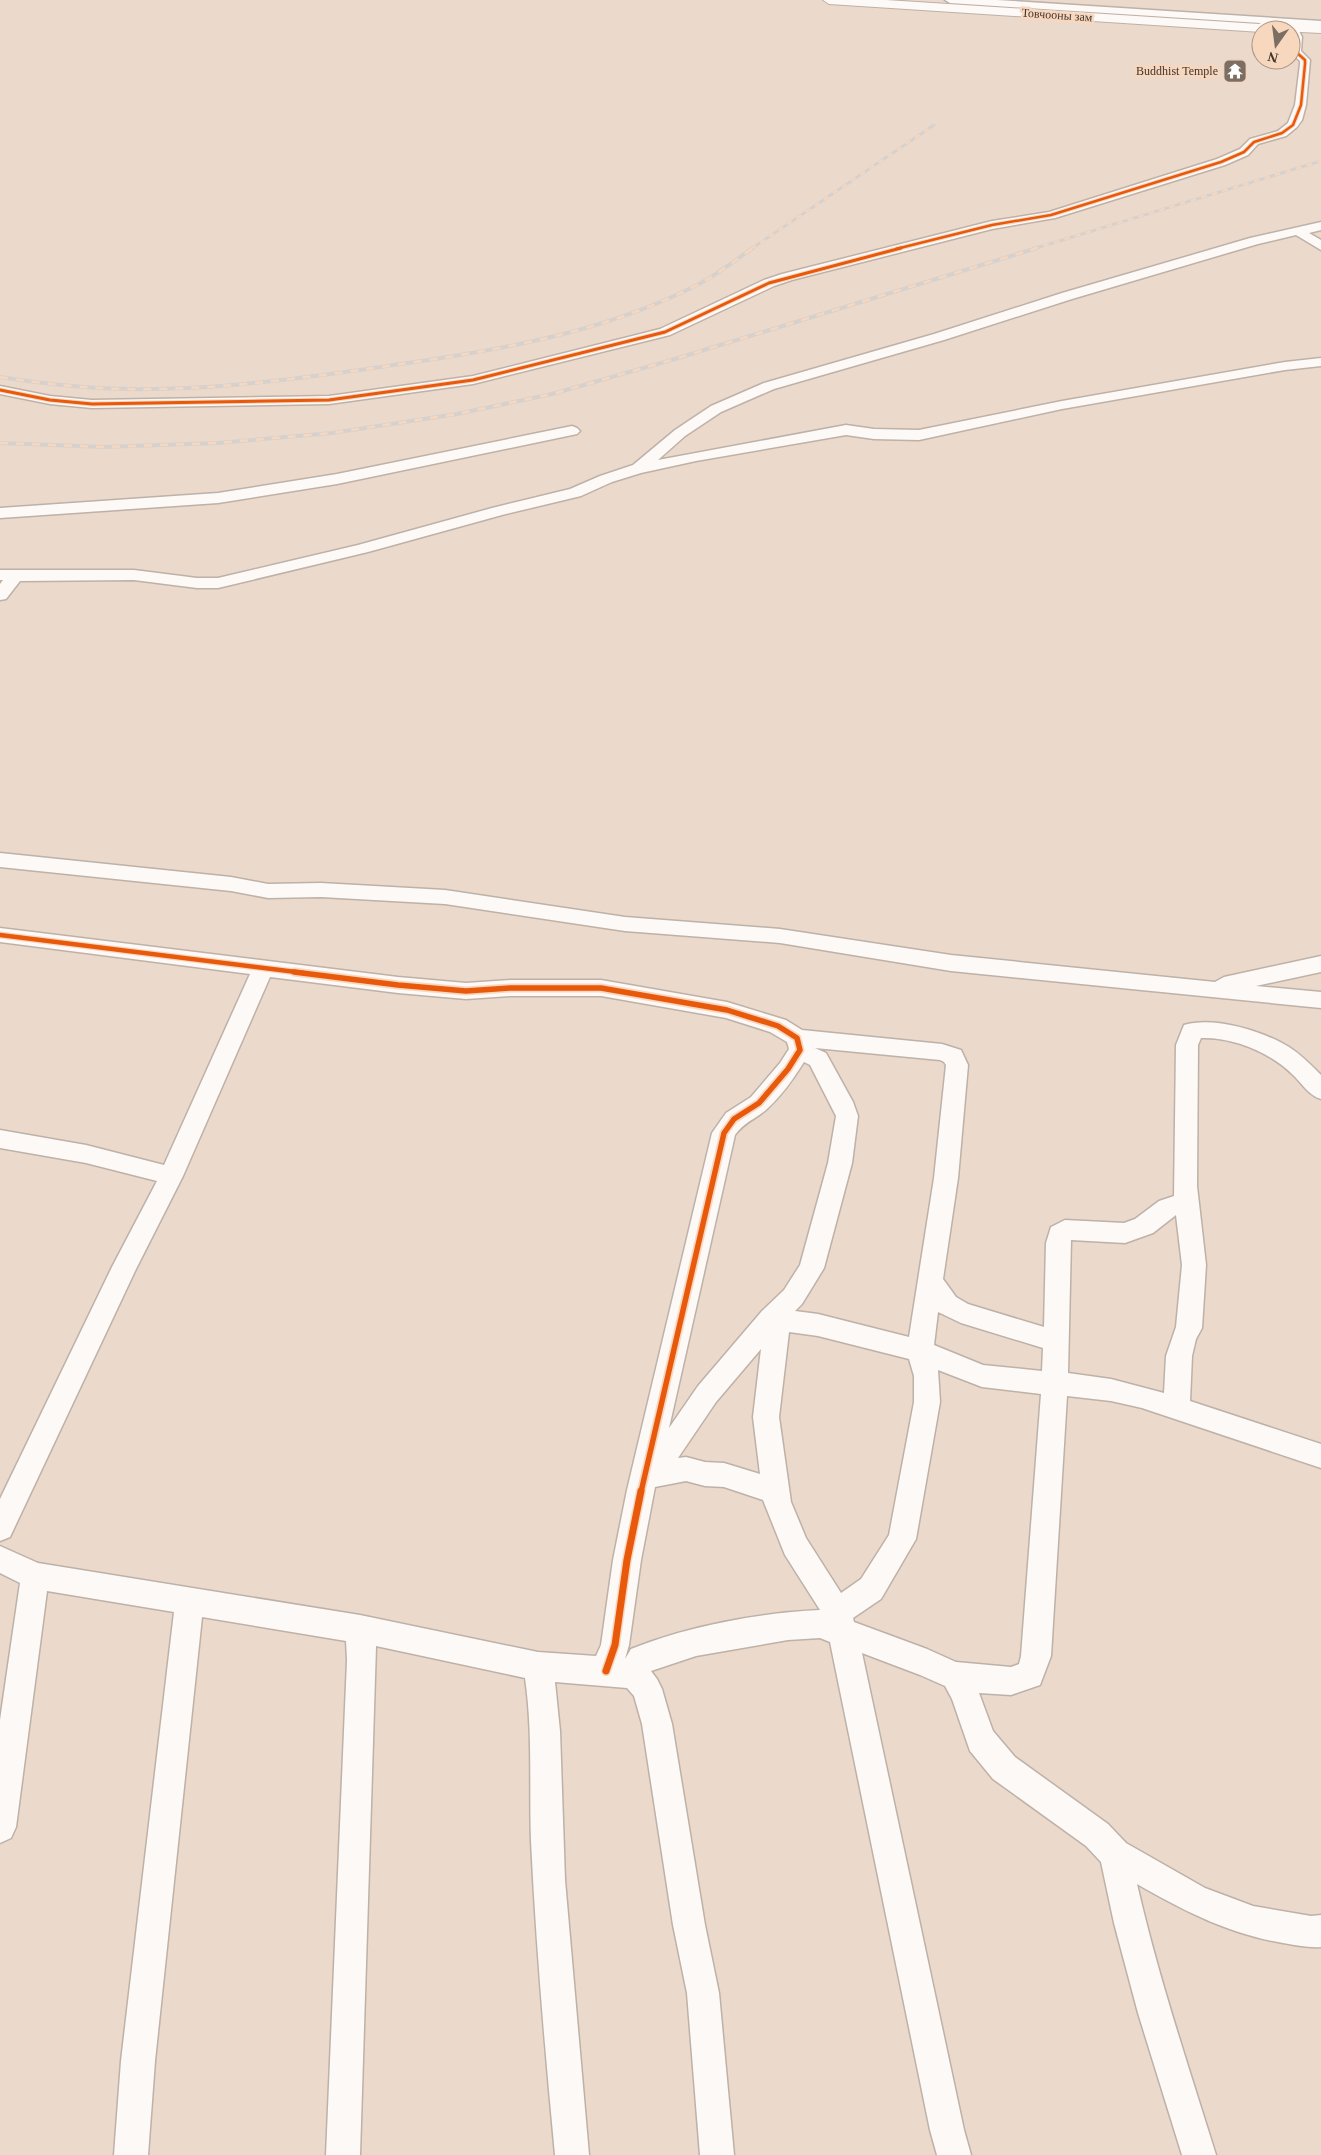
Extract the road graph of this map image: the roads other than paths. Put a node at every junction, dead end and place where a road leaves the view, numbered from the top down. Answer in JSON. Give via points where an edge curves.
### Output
{"nodes":[{"id":1,"x":829,"y":0,"type":"edge"},
{"id":2,"x":879,"y":0,"type":"edge"},
{"id":3,"x":950,"y":0,"type":"edge"},
{"id":4,"x":1011,"y":0,"type":"edge"},
{"id":5,"x":1321,"y":22,"type":"edge"},
{"id":6,"x":1251,"y":27,"type":"edge"},
{"id":7,"x":1321,"y":28,"type":"edge"},
{"id":8,"x":1301,"y":31,"type":"edge"},
{"id":9,"x":1321,"y":32,"type":"edge"},
{"id":10,"x":1301,"y":56,"type":"edge"},
{"id":11,"x":1321,"y":226,"type":"edge"},
{"id":12,"x":1298,"y":231,"type":"junction"},
{"id":13,"x":1321,"y":246,"type":"edge"},
{"id":14,"x":1321,"y":362,"type":"edge"},
{"id":15,"x":0,"y":390,"type":"edge"},
{"id":16,"x":572,"y":431,"type":"dead end"},
{"id":17,"x":637,"y":469,"type":"junction"},
{"id":18,"x":0,"y":513,"type":"edge"},
{"id":19,"x":8,"y":575,"type":"edge"},
{"id":20,"x":0,"y":595,"type":"edge"},
{"id":21,"x":0,"y":860,"type":"edge"},
{"id":22,"x":0,"y":935,"type":"edge"},
{"id":23,"x":1321,"y":964,"type":"edge"},
{"id":24,"x":263,"y":968,"type":"junction"},
{"id":25,"x":1204,"y":989,"type":"junction"},
{"id":26,"x":1321,"y":1000,"type":"edge"},
{"id":27,"x":798,"y":1044,"type":"junction"},
{"id":28,"x":1321,"y":1090,"type":"edge"},
{"id":29,"x":0,"y":1139,"type":"edge"},
{"id":30,"x":171,"y":1176,"type":"junction"},
{"id":31,"x":1187,"y":1202,"type":"junction"},
{"id":32,"x":931,"y":1281,"type":"junction"},
{"id":33,"x":771,"y":1319,"type":"junction"},
{"id":34,"x":1055,"y":1341,"type":"junction"},
{"id":35,"x":920,"y":1351,"type":"junction"},
{"id":36,"x":1055,"y":1383,"type":"junction"},
{"id":37,"x":1177,"y":1408,"type":"junction"},
{"id":38,"x":1321,"y":1456,"type":"edge"},
{"id":39,"x":644,"y":1477,"type":"junction"},
{"id":40,"x":776,"y":1492,"type":"junction"},
{"id":41,"x":0,"y":1528,"type":"edge"},
{"id":42,"x":0,"y":1560,"type":"edge"},
{"id":43,"x":34,"y":1576,"type":"junction"},
{"id":44,"x":189,"y":1603,"type":"junction"},
{"id":45,"x":840,"y":1623,"type":"junction"},
{"id":46,"x":360,"y":1629,"type":"junction"},
{"id":47,"x":538,"y":1666,"type":"junction"},
{"id":48,"x":621,"y":1672,"type":"junction"},
{"id":49,"x":955,"y":1676,"type":"junction"},
{"id":50,"x":0,"y":1827,"type":"edge"},
{"id":51,"x":1115,"y":1854,"type":"junction"},
{"id":52,"x":1321,"y":1931,"type":"edge"},
{"id":53,"x":131,"y":2155,"type":"edge"},
{"id":54,"x":343,"y":2155,"type":"edge"},
{"id":55,"x":572,"y":2155,"type":"edge"},
{"id":56,"x":717,"y":2155,"type":"edge"},
{"id":57,"x":954,"y":2155,"type":"edge"},
{"id":58,"x":1199,"y":2155,"type":"edge"}],
"edges":[{"from":1,"to":6,"type":"highway","name":"Товчооны зам"},
{"from":2,"to":7,"type":"highway","name":"Товчооны зам"},
{"from":3,"to":5,"type":"street"},
{"from":4,"to":5,"type":"street"},
{"from":8,"to":9,"type":"highway","name":"Товчооны зам"},
{"from":10,"to":15,"type":"street","via":[[1305,64],[1299,111],[1293,126],[1256,140],[1248,144],[1244,152],[1221,162],[1051,215],[992,225],[787,277],[665,332],[473,380],[329,400],[92,404]]},
{"from":11,"to":12,"type":"street"},
{"from":12,"to":13,"type":"street"},
{"from":12,"to":17,"type":"street","via":[[1254,241],[769,386],[716,409],[680,433]]},
{"from":14,"to":17,"type":"street","via":[[1062,405],[919,435],[846,430],[828,432]]},
{"from":16,"to":18,"type":"street","via":[[337,479],[218,498]]},
{"from":17,"to":19,"type":"street","via":[[575,493],[225,581],[200,584],[133,575],[56,578]]},
{"from":19,"to":20,"type":"street"},
{"from":21,"to":25,"type":"street","via":[[231,884],[268,892],[321,890],[444,896],[625,924],[780,936],[951,963]]},
{"from":22,"to":24,"type":"street"},
{"from":23,"to":25,"type":"street"},
{"from":24,"to":27,"type":"street","via":[[466,991],[601,988],[727,1010],[778,1026]]},
{"from":24,"to":30,"type":"street"},
{"from":25,"to":26,"type":"street"},
{"from":27,"to":32,"type":"street","via":[[942,1052],[953,1056],[957,1075]]},
{"from":27,"to":33,"type":"street","via":[[818,1059],[847,1116],[840,1163],[812,1268],[793,1297]]},
{"from":27,"to":39,"type":"street","via":[[788,1069],[759,1103],[734,1119],[724,1133]]},
{"from":28,"to":31,"type":"street","via":[[1296,1062],[1256,1040],[1203,1028],[1192,1031],[1187,1045]]},
{"from":29,"to":30,"type":"street","via":[[91,1154]]},
{"from":30,"to":41,"type":"street","via":[[124,1267]]},
{"from":31,"to":34,"type":"street","via":[[1168,1208],[1144,1226],[1124,1233],[1065,1230],[1060,1234]]},
{"from":31,"to":37,"type":"street","via":[[1194,1266],[1189,1328],[1180,1350]]},
{"from":32,"to":34,"type":"street","via":[[946,1304],[961,1312]]},
{"from":32,"to":35,"type":"street"},
{"from":33,"to":35,"type":"street","via":[[818,1325]]},
{"from":33,"to":39,"type":"street","via":[[707,1394],[661,1461]]},
{"from":33,"to":40,"type":"street","via":[[776,1332],[766,1416]]},
{"from":34,"to":36,"type":"street"},
{"from":35,"to":36,"type":"street","via":[[982,1376]]},
{"from":35,"to":45,"type":"street","via":[[927,1376],[927,1402],[902,1539],[871,1590]]},
{"from":36,"to":37,"type":"street","via":[[1111,1390]]},
{"from":36,"to":49,"type":"street","via":[[1036,1656],[1030,1675],[1011,1681]]},
{"from":37,"to":38,"type":"street"},
{"from":39,"to":40,"type":"street","via":[[686,1469],[724,1475]]},
{"from":39,"to":48,"type":"street","via":[[627,1560],[615,1645]]},
{"from":40,"to":45,"type":"street","via":[[783,1520],[795,1546]]},
{"from":42,"to":43,"type":"street"},
{"from":43,"to":44,"type":"street"},
{"from":43,"to":50,"type":"street"},
{"from":44,"to":46,"type":"street"},
{"from":44,"to":53,"type":"street","via":[[139,2051]]},
{"from":45,"to":48,"type":"street","via":[[788,1626],[696,1642],[641,1659]]},
{"from":45,"to":49,"type":"street"},
{"from":45,"to":57,"type":"street"},
{"from":46,"to":47,"type":"street"},
{"from":46,"to":54,"type":"street","via":[[362,1660]]},
{"from":47,"to":48,"type":"street"},
{"from":47,"to":55,"type":"street","via":[[544,1707],[547,1838],[556,1990]]},
{"from":48,"to":56,"type":"street","via":[[647,1689],[656,1724],[703,1993]]},
{"from":49,"to":51,"type":"street","via":[[964,1692],[980,1740],[1004,1768],[1097,1835]]},
{"from":51,"to":52,"type":"street","via":[[1196,1900],[1253,1922]]},
{"from":51,"to":58,"type":"street","via":[[1154,2013]]}]}
